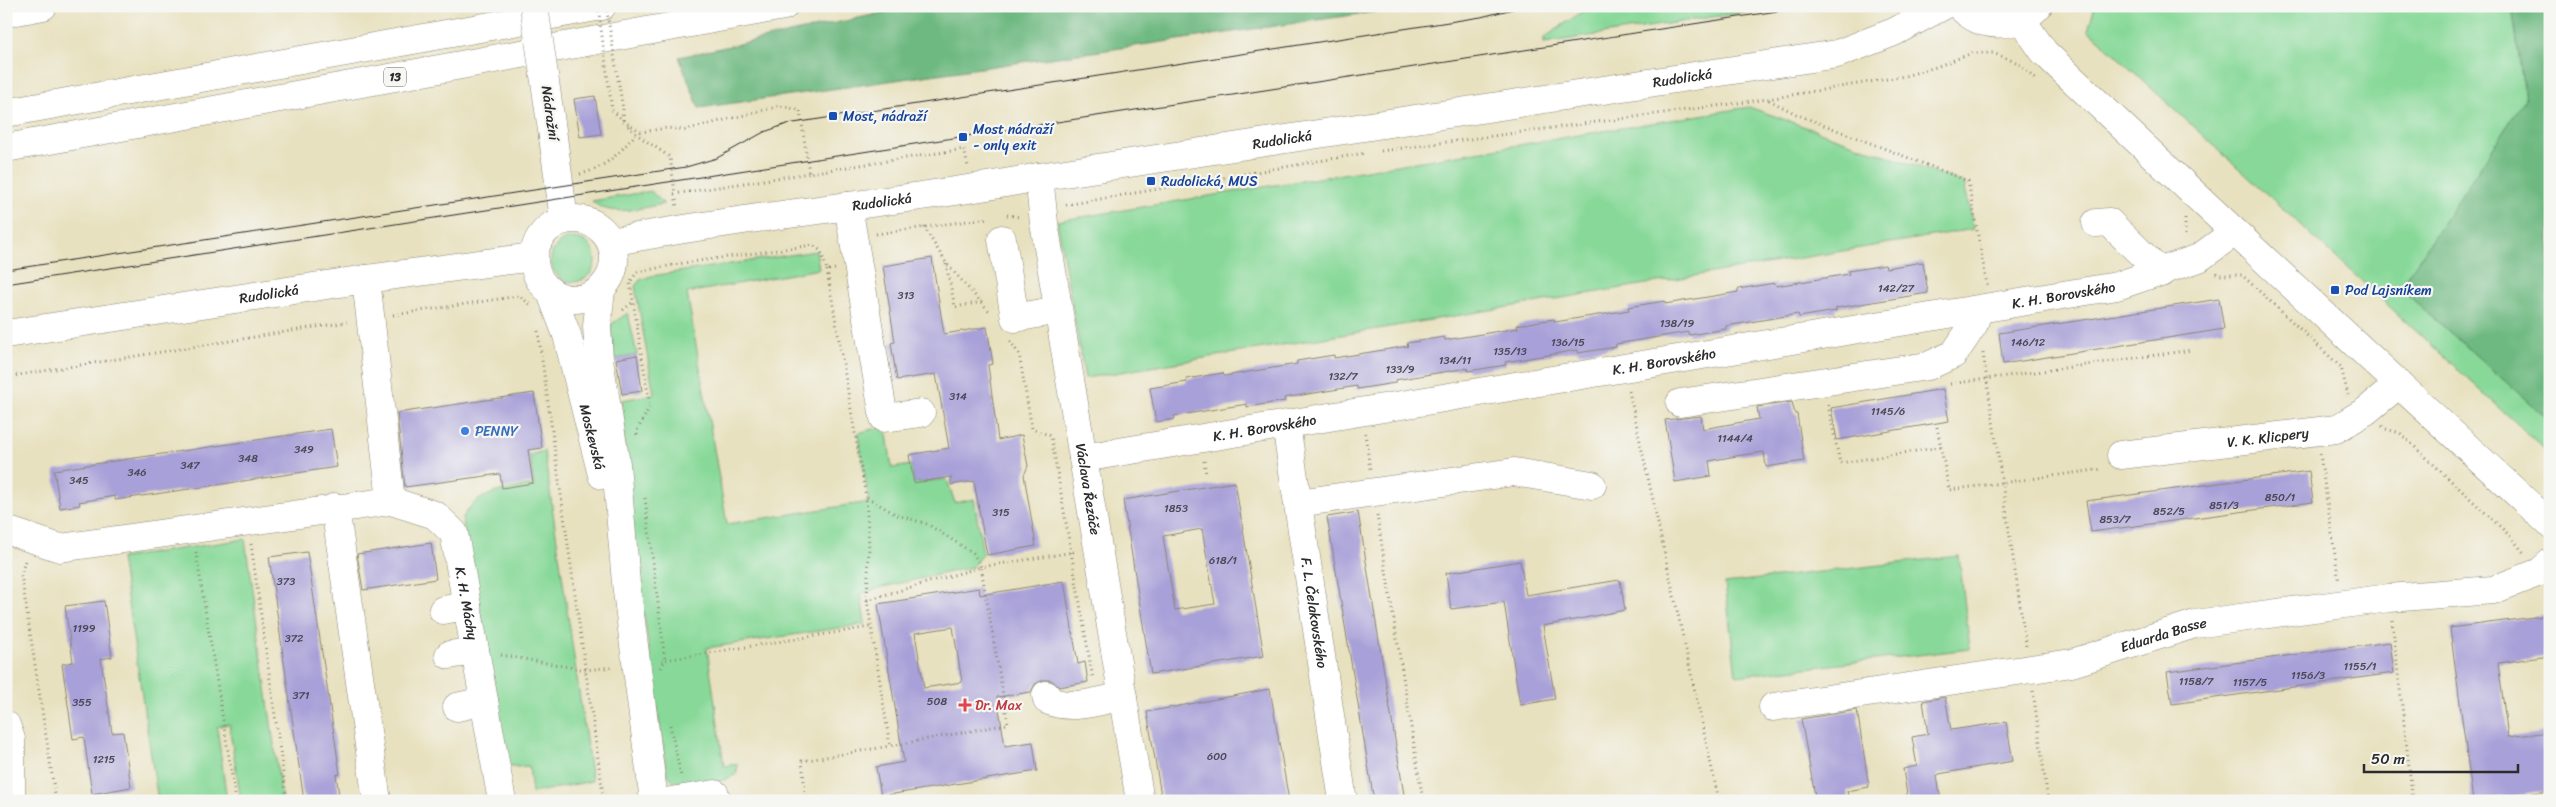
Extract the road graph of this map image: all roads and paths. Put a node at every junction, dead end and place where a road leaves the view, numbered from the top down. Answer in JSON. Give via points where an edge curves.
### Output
{"nodes":[{"id":1,"x":43,"y":6,"type":"edge"},
{"id":2,"x":534,"y":6,"type":"edge"},
{"id":3,"x":598,"y":6,"type":"edge"},
{"id":4,"x":602,"y":6,"type":"edge"},
{"id":5,"x":606,"y":6,"type":"edge"},
{"id":6,"x":784,"y":6,"type":"edge"},
{"id":7,"x":1943,"y":6,"type":"edge"},
{"id":8,"x":1960,"y":6,"type":"edge"},
{"id":9,"x":6,"y":13,"type":"edge"},
{"id":10,"x":2029,"y":13,"type":"edge"},
{"id":11,"x":2040,"y":83,"type":"dead end"},
{"id":12,"x":1768,"y":99,"type":"junction"},
{"id":13,"x":6,"y":113,"type":"edge"},
{"id":14,"x":623,"y":121,"type":"junction"},
{"id":15,"x":636,"y":134,"type":"junction"},
{"id":16,"x":6,"y":148,"type":"edge"},
{"id":17,"x":809,"y":172,"type":"junction"},
{"id":18,"x":672,"y":174,"type":"dead end"},
{"id":19,"x":1039,"y":177,"type":"junction"},
{"id":20,"x":558,"y":178,"type":"junction"},
{"id":21,"x":973,"y":189,"type":"junction"},
{"id":22,"x":674,"y":194,"type":"dead end"},
{"id":23,"x":1082,"y":202,"type":"dead end"},
{"id":24,"x":848,"y":206,"type":"junction"},
{"id":25,"x":2185,"y":217,"type":"dead end"},
{"id":26,"x":564,"y":220,"type":"junction"},
{"id":27,"x":978,"y":220,"type":"dead end"},
{"id":28,"x":2096,"y":223,"type":"dead end"},
{"id":29,"x":2234,"y":233,"type":"junction"},
{"id":30,"x":872,"y":239,"type":"dead end"},
{"id":31,"x":1002,"y":239,"type":"dead end"},
{"id":32,"x":611,"y":242,"type":"junction"},
{"id":33,"x":533,"y":257,"type":"junction"},
{"id":34,"x":2199,"y":258,"type":"junction"},
{"id":35,"x":946,"y":263,"type":"junction"},
{"id":36,"x":842,"y":268,"type":"dead end"},
{"id":37,"x":827,"y":270,"type":"junction"},
{"id":38,"x":2161,"y":273,"type":"junction"},
{"id":39,"x":366,"y":279,"type":"junction"},
{"id":40,"x":601,"y":290,"type":"junction"},
{"id":41,"x":542,"y":300,"type":"junction"},
{"id":42,"x":982,"y":302,"type":"junction"},
{"id":43,"x":632,"y":303,"type":"dead end"},
{"id":44,"x":1984,"y":309,"type":"junction"},
{"id":45,"x":1058,"y":310,"type":"junction"},
{"id":46,"x":993,"y":316,"type":"dead end"},
{"id":47,"x":371,"y":318,"type":"junction"},
{"id":48,"x":536,"y":323,"type":"dead end"},
{"id":49,"x":6,"y":334,"type":"edge"},
{"id":50,"x":1008,"y":339,"type":"dead end"},
{"id":51,"x":1982,"y":349,"type":"dead end"},
{"id":52,"x":2192,"y":350,"type":"dead end"},
{"id":53,"x":1624,"y":369,"type":"junction"},
{"id":54,"x":6,"y":377,"type":"edge"},
{"id":55,"x":1986,"y":378,"type":"junction"},
{"id":56,"x":1823,"y":382,"type":"junction"},
{"id":57,"x":2398,"y":384,"type":"junction"},
{"id":58,"x":1680,"y":403,"type":"dead end"},
{"id":59,"x":921,"y":412,"type":"dead end"},
{"id":60,"x":1363,"y":412,"type":"junction"},
{"id":61,"x":2366,"y":412,"type":"junction"},
{"id":62,"x":1286,"y":425,"type":"junction"},
{"id":63,"x":1937,"y":427,"type":"dead end"},
{"id":64,"x":1940,"y":447,"type":"junction"},
{"id":65,"x":2320,"y":452,"type":"dead end"},
{"id":66,"x":2121,"y":454,"type":"joint"},
{"id":67,"x":1083,"y":458,"type":"junction"},
{"id":68,"x":2002,"y":483,"type":"junction"},
{"id":69,"x":1592,"y":486,"type":"dead end"},
{"id":70,"x":1373,"y":492,"type":"junction"},
{"id":71,"x":866,"y":497,"type":"junction"},
{"id":72,"x":391,"y":501,"type":"junction"},
{"id":73,"x":1298,"y":503,"type":"junction"},
{"id":74,"x":335,"y":507,"type":"junction"},
{"id":75,"x":247,"y":521,"type":"junction"},
{"id":76,"x":2550,"y":524,"type":"edge"},
{"id":77,"x":193,"y":529,"type":"junction"},
{"id":78,"x":6,"y":530,"type":"edge"},
{"id":79,"x":32,"y":539,"type":"junction"},
{"id":80,"x":1085,"y":550,"type":"junction"},
{"id":81,"x":981,"y":567,"type":"junction"},
{"id":82,"x":2545,"y":568,"type":"edge"},
{"id":83,"x":626,"y":583,"type":"junction"},
{"id":84,"x":2389,"y":598,"type":"junction"},
{"id":85,"x":867,"y":600,"type":"junction"},
{"id":86,"x":2342,"y":604,"type":"junction"},
{"id":87,"x":870,"y":628,"type":"junction"},
{"id":88,"x":462,"y":653,"type":"junction"},
{"id":89,"x":2030,"y":669,"type":"junction"},
{"id":90,"x":586,"y":670,"type":"junction"},
{"id":91,"x":1090,"y":671,"type":"dead end"},
{"id":92,"x":659,"y":672,"type":"dead end"},
{"id":93,"x":1046,"y":695,"type":"dead end"},
{"id":94,"x":1123,"y":696,"type":"junction"},
{"id":95,"x":484,"y":701,"type":"junction"},
{"id":96,"x":456,"y":707,"type":"dead end"},
{"id":97,"x":1773,"y":707,"type":"dead end"},
{"id":98,"x":669,"y":721,"type":"dead end"},
{"id":99,"x":6,"y":725,"type":"edge"},
{"id":100,"x":890,"y":746,"type":"junction"},
{"id":101,"x":715,"y":794,"type":"dead end"},
{"id":102,"x":678,"y":800,"type":"edge"},
{"id":103,"x":11,"y":801,"type":"edge"},
{"id":104,"x":56,"y":801,"type":"edge"},
{"id":105,"x":236,"y":801,"type":"edge"},
{"id":106,"x":287,"y":801,"type":"edge"},
{"id":107,"x":377,"y":801,"type":"edge"},
{"id":108,"x":502,"y":801,"type":"edge"},
{"id":109,"x":604,"y":801,"type":"edge"},
{"id":110,"x":654,"y":801,"type":"edge"},
{"id":111,"x":806,"y":801,"type":"edge"},
{"id":112,"x":1140,"y":801,"type":"edge"},
{"id":113,"x":1344,"y":801,"type":"edge"},
{"id":114,"x":1424,"y":801,"type":"edge"},
{"id":115,"x":1719,"y":801,"type":"edge"},
{"id":116,"x":2048,"y":801,"type":"edge"},
{"id":117,"x":2413,"y":801,"type":"edge"}],
"edges":[{"from":1,"to":9,"type":"main road"},
{"from":2,"to":20,"type":"main road","name":"Nádražní","bridge":true},
{"from":3,"to":14,"type":"path","bridge":true,"via":[[612,110]]},
{"from":4,"to":13,"type":"main road"},
{"from":5,"to":14,"type":"path","bridge":true},
{"from":6,"to":16,"type":"main road","number":"13"},
{"from":7,"to":19,"type":"main road","name":"Rudolická","via":[[1894,32],[1836,54]]},
{"from":8,"to":10,"type":"main road","via":[[1977,19],[1991,23],[2006,24]]},
{"from":10,"to":29,"type":"main road","via":[[2044,52]]},
{"from":11,"to":12,"type":"path","via":[[2018,64],[1993,53],[1972,53],[1905,76]]},
{"from":12,"to":23,"type":"path","via":[[1374,152]]},
{"from":12,"to":44,"type":"path","via":[[1798,115],[1968,181]]},
{"from":14,"to":15,"type":"path"},
{"from":14,"to":17,"type":"path","via":[[641,132],[667,128],[685,130],[780,106],[800,110]]},
{"from":15,"to":18,"type":"path","via":[[670,157]]},
{"from":15,"to":20,"type":"path","via":[[618,155],[596,170]]},
{"from":17,"to":21,"type":"path","via":[[964,149]]},
{"from":17,"to":22,"type":"path"},
{"from":19,"to":21,"type":"main road","name":"Rudolická"},
{"from":19,"to":45,"type":"main road","name":"Václava Řezáče"},
{"from":20,"to":26,"type":"main road","name":"Nádražní"},
{"from":21,"to":24,"type":"main road","name":"Rudolická"},
{"from":21,"to":27,"type":"path"},
{"from":24,"to":32,"type":"main road","name":"Rudolická","via":[[682,228]]},
{"from":24,"to":59,"type":"main road","via":[[884,418]]},
{"from":25,"to":34,"type":"path","via":[[2185,244]]},
{"from":26,"to":32,"type":"main road","via":[[587,220],[601,229]]},
{"from":26,"to":33,"type":"main road","via":[[542,233]]},
{"from":28,"to":38,"type":"main road","via":[[2109,222]]},
{"from":29,"to":34,"type":"main road","name":"K. H. Borovského"},
{"from":29,"to":57,"type":"main road"},
{"from":30,"to":35,"type":"path","via":[[876,234],[924,227]]},
{"from":31,"to":45,"type":"main road","via":[[1015,318]]},
{"from":32,"to":40,"type":"main road","via":[[614,268]]},
{"from":33,"to":39,"type":"main road","name":"Rudolická"},
{"from":33,"to":41,"type":"main road"},
{"from":34,"to":38,"type":"main road","name":"K. H. Borovského"},
{"from":34,"to":61,"type":"path","via":[[2218,275],[2242,275],[2250,281],[2341,366],[2347,395]]},
{"from":35,"to":42,"type":"path"},
{"from":35,"to":42,"type":"path","via":[[955,306]]},
{"from":36,"to":37,"type":"path"},
{"from":37,"to":43,"type":"path","via":[[822,251],[813,245],[684,263],[637,272],[630,282]]},
{"from":37,"to":71,"type":"path"},
{"from":38,"to":44,"type":"main road","name":"K. H. Borovského","via":[[2117,286]]},
{"from":39,"to":47,"type":"main road"},
{"from":39,"to":49,"type":"main road","name":"Rudolická"},
{"from":40,"to":41,"type":"main road","via":[[578,300]]},
{"from":40,"to":83,"type":"main road","name":"Moskevská","via":[[597,326],[599,359],[616,464]]},
{"from":41,"to":47,"type":"path","via":[[519,296]]},
{"from":41,"to":83,"type":"main road","name":"Moskevská","via":[[567,335]]},
{"from":42,"to":46,"type":"path"},
{"from":44,"to":53,"type":"main road","name":"K. H. Borovského"},
{"from":44,"to":56,"type":"main road","via":[[1954,354],[1928,366]]},
{"from":45,"to":67,"type":"main road","name":"Václava Řezáče"},
{"from":47,"to":54,"type":"path"},
{"from":47,"to":72,"type":"main road"},
{"from":48,"to":90,"type":"path"},
{"from":50,"to":80,"type":"path","via":[[1019,354],[1032,429],[1051,436]]},
{"from":51,"to":55,"type":"path"},
{"from":52,"to":55,"type":"path"},
{"from":53,"to":60,"type":"main road","name":"K. H. Borovského"},
{"from":53,"to":115,"type":"path"},
{"from":55,"to":68,"type":"path"},
{"from":56,"to":58,"type":"main road"},
{"from":56,"to":64,"type":"path","via":[[1840,463]]},
{"from":57,"to":61,"type":"main road","name":"V. K. Klicpery"},
{"from":57,"to":76,"type":"main road"},
{"from":60,"to":62,"type":"main road","name":"K. H. Borovského"},
{"from":60,"to":70,"type":"path"},
{"from":61,"to":66,"type":"main road","name":"V. K. Klicpery","via":[[2336,429]]},
{"from":61,"to":82,"type":"path","via":[[2386,430],[2400,433]]},
{"from":62,"to":67,"type":"main road","name":"K. H. Borovského"},
{"from":62,"to":73,"type":"main road","name":"F. L. Čelakovského"},
{"from":63,"to":64,"type":"path"},
{"from":64,"to":68,"type":"path","via":[[1949,490]]},
{"from":65,"to":86,"type":"path"},
{"from":66,"to":68,"type":"path","via":[[2117,468]]},
{"from":67,"to":80,"type":"main road","name":"Václava Řezáče"},
{"from":68,"to":89,"type":"path"},
{"from":69,"to":70,"type":"main road","via":[[1514,472]]},
{"from":70,"to":73,"type":"main road"},
{"from":70,"to":114,"type":"path"},
{"from":71,"to":81,"type":"path","via":[[898,515],[927,524],[973,553]]},
{"from":71,"to":85,"type":"path","via":[[869,547]]},
{"from":72,"to":74,"type":"main road","name":"K. H. Máchy"},
{"from":72,"to":88,"type":"main road","name":"K. H. Máchy","via":[[435,515],[454,533],[455,608]]},
{"from":73,"to":113,"type":"main road","name":"F. L. Čelakovského"},
{"from":74,"to":75,"type":"main road","name":"K. H. Máchy"},
{"from":74,"to":107,"type":"main road"},
{"from":75,"to":77,"type":"main road","name":"K. H. Máchy"},
{"from":75,"to":106,"type":"path"},
{"from":77,"to":79,"type":"main road","name":"K. H. Máchy","via":[[60,548]]},
{"from":77,"to":105,"type":"path"},
{"from":78,"to":79,"type":"main road","name":"K. H. Máchy"},
{"from":79,"to":104,"type":"path","via":[[21,574]]},
{"from":80,"to":81,"type":"path"},
{"from":80,"to":91,"type":"path"},
{"from":80,"to":94,"type":"main road","name":"Václava Řezáče"},
{"from":81,"to":85,"type":"path"},
{"from":81,"to":100,"type":"path","via":[[1008,724]]},
{"from":82,"to":84,"type":"main road","name":"Eduarda Basse","via":[[2493,590]]},
{"from":83,"to":110,"type":"main road","name":"Moskevská"},
{"from":84,"to":86,"type":"main road","name":"Eduarda Basse"},
{"from":84,"to":117,"type":"path"},
{"from":85,"to":87,"type":"path"},
{"from":86,"to":89,"type":"main road","name":"Eduarda Basse","via":[[2195,624],[2072,663]]},
{"from":87,"to":92,"type":"path","via":[[664,660]]},
{"from":87,"to":100,"type":"path"},
{"from":88,"to":90,"type":"path"},
{"from":88,"to":95,"type":"main road","name":"K. H. Máchy"},
{"from":89,"to":97,"type":"main road","name":"Eduarda Basse"},
{"from":89,"to":116,"type":"path"},
{"from":90,"to":109,"type":"path"},
{"from":93,"to":94,"type":"main road","via":[[1048,700],[1057,704],[1079,705]]},
{"from":94,"to":112,"type":"main road","name":"Václava Řezáče"},
{"from":95,"to":96,"type":"main road"},
{"from":95,"to":108,"type":"main road","name":"K. H. Máchy"},
{"from":98,"to":102,"type":"path"},
{"from":99,"to":103,"type":"main road","via":[[11,739]]},
{"from":100,"to":111,"type":"path","via":[[802,761]]},
{"from":101,"to":102,"type":"main road"}]}
